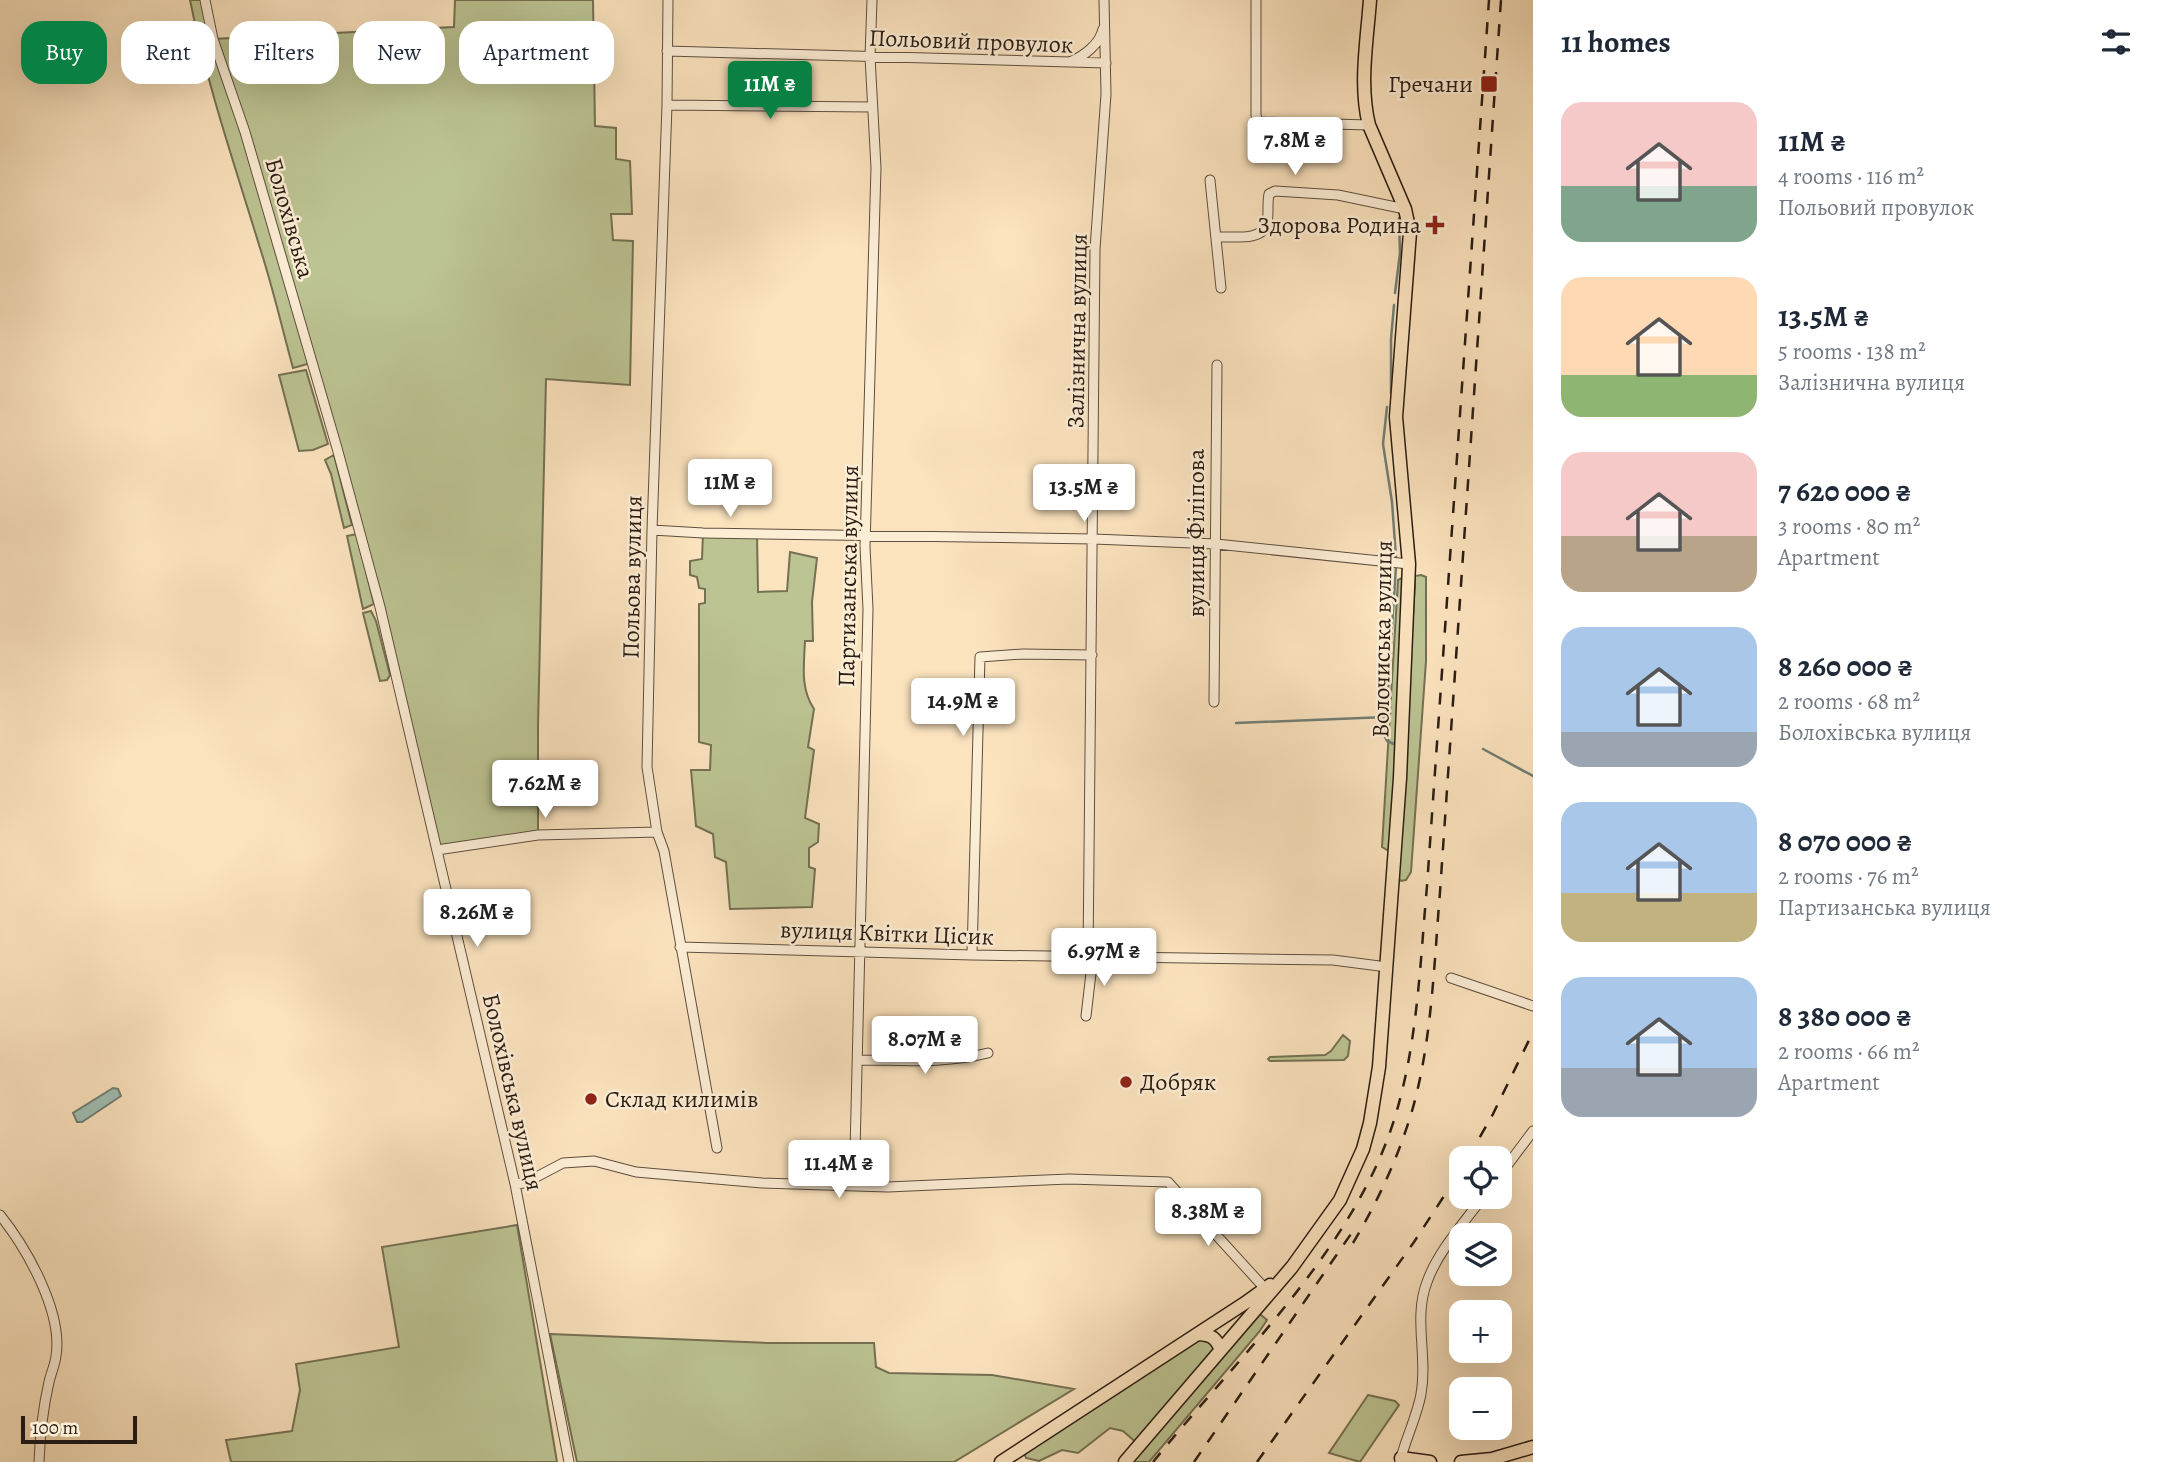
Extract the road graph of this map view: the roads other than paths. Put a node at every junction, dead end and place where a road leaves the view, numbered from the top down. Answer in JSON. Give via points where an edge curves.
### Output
{"nodes":[{"id":1,"x":205,"y":0,"type":"edge"},
{"id":2,"x":668,"y":0,"type":"edge"},
{"id":3,"x":872,"y":0,"type":"edge"},
{"id":4,"x":1104,"y":0,"type":"edge"},
{"id":5,"x":1256,"y":0,"type":"edge"},
{"id":6,"x":1370,"y":0,"type":"edge"},
{"id":7,"x":1105,"y":22,"type":"junction"},
{"id":8,"x":667,"y":51,"type":"junction"},
{"id":9,"x":870,"y":57,"type":"junction"},
{"id":10,"x":1068,"y":62,"type":"junction"},
{"id":11,"x":1106,"y":64,"type":"junction"},
{"id":12,"x":667,"y":105,"type":"junction"},
{"id":13,"x":872,"y":107,"type":"junction"},
{"id":14,"x":1369,"y":125,"type":"junction"},
{"id":15,"x":1210,"y":180,"type":"dead end"},
{"id":16,"x":1405,"y":209,"type":"junction"},
{"id":17,"x":1216,"y":237,"type":"junction"},
{"id":18,"x":1221,"y":288,"type":"dead end"},
{"id":19,"x":1217,"y":365,"type":"dead end"},
{"id":20,"x":337,"y":448,"type":"joint"},
{"id":21,"x":652,"y":530,"type":"junction"},
{"id":22,"x":866,"y":537,"type":"junction"},
{"id":23,"x":1094,"y":539,"type":"junction"},
{"id":24,"x":1216,"y":544,"type":"junction"},
{"id":25,"x":1409,"y":564,"type":"junction"},
{"id":26,"x":1092,"y":656,"type":"junction"},
{"id":27,"x":1214,"y":702,"type":"dead end"},
{"id":28,"x":657,"y":832,"type":"junction"},
{"id":29,"x":437,"y":850,"type":"junction"},
{"id":30,"x":680,"y":947,"type":"junction"},
{"id":31,"x":858,"y":951,"type":"junction"},
{"id":32,"x":972,"y":955,"type":"junction"},
{"id":33,"x":1090,"y":956,"type":"junction"},
{"id":34,"x":1387,"y":967,"type":"junction"},
{"id":35,"x":1451,"y":978,"type":"dead end"},
{"id":36,"x":1533,"y":1006,"type":"edge"},
{"id":37,"x":1086,"y":1016,"type":"dead end"},
{"id":38,"x":988,"y":1053,"type":"dead end"},
{"id":39,"x":858,"y":1060,"type":"junction"},
{"id":40,"x":1533,"y":1131,"type":"edge"},
{"id":41,"x":717,"y":1149,"type":"dead end"},
{"id":42,"x":855,"y":1152,"type":"dead end"},
{"id":43,"x":1512,"y":1159,"type":"edge"},
{"id":44,"x":515,"y":1184,"type":"junction"},
{"id":45,"x":1474,"y":1209,"type":"edge"},
{"id":46,"x":0,"y":1215,"type":"edge"},
{"id":47,"x":1268,"y":1291,"type":"junction"},
{"id":48,"x":1199,"y":1334,"type":"junction"},
{"id":49,"x":1221,"y":1350,"type":"junction"},
{"id":50,"x":1533,"y":1447,"type":"edge"},
{"id":51,"x":1401,"y":1460,"type":"edge"},
{"id":52,"x":39,"y":1462,"type":"edge"},
{"id":53,"x":569,"y":1462,"type":"edge"},
{"id":54,"x":1001,"y":1462,"type":"edge"},
{"id":55,"x":1125,"y":1462,"type":"edge"},
{"id":56,"x":1430,"y":1462,"type":"edge"},
{"id":57,"x":1461,"y":1462,"type":"edge"}],
"edges":[{"from":1,"to":20,"type":"street","name":"Болохівська"},
{"from":2,"to":8,"type":"street","name":"Польова вулиця"},
{"from":3,"to":9,"type":"street","name":"Партизанська вулиця"},
{"from":4,"to":7,"type":"street","name":"Залізнична вулиця"},
{"from":5,"to":14,"type":"street","via":[[1258,122]]},
{"from":6,"to":14,"type":"main road","name":"Волочиська вулиця","via":[[1364,94]]},
{"from":7,"to":10,"type":"street","via":[[1097,42],[1080,58]]},
{"from":7,"to":11,"type":"street","name":"Залізнична вулиця"},
{"from":8,"to":9,"type":"street","name":"Польовий провулок"},
{"from":8,"to":12,"type":"street","name":"Польова вулиця"},
{"from":9,"to":10,"type":"street","name":"Польовий провулок"},
{"from":9,"to":13,"type":"street","name":"Партизанська вулиця"},
{"from":10,"to":11,"type":"street","name":"Польовий провулок"},
{"from":11,"to":23,"type":"street","name":"Залізнична вулиця","via":[[1095,249]]},
{"from":12,"to":13,"type":"street"},
{"from":12,"to":21,"type":"street","name":"Польова вулиця"},
{"from":13,"to":22,"type":"street","name":"Партизанська вулиця","via":[[876,168]]},
{"from":14,"to":16,"type":"main road","name":"Волочиська вулиця"},
{"from":15,"to":17,"type":"street"},
{"from":16,"to":17,"type":"street","via":[[1338,195],[1275,191],[1269,194],[1264,231]]},
{"from":16,"to":25,"type":"main road","name":"Волочиська вулиця","via":[[1410,232],[1396,417]]},
{"from":17,"to":18,"type":"street"},
{"from":19,"to":24,"type":"street","name":"вулиця Філіпова"},
{"from":20,"to":29,"type":"street","name":"Болохівська вулиця"},
{"from":21,"to":22,"type":"street"},
{"from":21,"to":28,"type":"street","name":"Польова вулиця","via":[[647,767]]},
{"from":22,"to":23,"type":"street"},
{"from":22,"to":31,"type":"street","name":"Партизанська вулиця"},
{"from":23,"to":24,"type":"street"},
{"from":23,"to":26,"type":"street","name":"Залізнична вулиця"},
{"from":24,"to":25,"type":"street"},
{"from":24,"to":27,"type":"street","name":"вулиця Філіпова"},
{"from":25,"to":34,"type":"main road","name":"Волочиська вулиця"},
{"from":26,"to":32,"type":"street","via":[[980,657]]},
{"from":26,"to":33,"type":"street","name":"Залізнична вулиця"},
{"from":28,"to":29,"type":"street","via":[[538,835]]},
{"from":28,"to":30,"type":"street","name":"Польова вулиця"},
{"from":29,"to":44,"type":"street","name":"Болохівська вулиця"},
{"from":30,"to":31,"type":"street","name":"вулиця Квітки Цісик"},
{"from":30,"to":41,"type":"street","name":"Польова вулиця"},
{"from":31,"to":32,"type":"street","name":"вулиця Квітки Цісик"},
{"from":31,"to":39,"type":"street","name":"Партизанська вулиця"},
{"from":32,"to":33,"type":"street","name":"вулиця Квітки Цісик"},
{"from":33,"to":34,"type":"street","name":"вулиця Квітки Цісик","via":[[1333,960]]},
{"from":33,"to":37,"type":"street","name":"Залізнична вулиця"},
{"from":34,"to":47,"type":"main road","name":"Волочиська вулиця","via":[[1379,1067],[1363,1149],[1340,1200],[1292,1267]]},
{"from":35,"to":36,"type":"street"},
{"from":38,"to":39,"type":"street","via":[[945,1060]]},
{"from":39,"to":42,"type":"street","name":"Партизанська вулиця"},
{"from":40,"to":43,"type":"street"},
{"from":44,"to":47,"type":"street","via":[[563,1163],[594,1161],[636,1172],[776,1183],[1168,1182]]},
{"from":44,"to":53,"type":"street","name":"Болохівська вулиця"},
{"from":45,"to":51,"type":"street","via":[[1426,1282],[1420,1318],[1421,1394]]},
{"from":46,"to":52,"type":"street","via":[[54,1310],[57,1356],[49,1381]]},
{"from":47,"to":48,"type":"main road"},
{"from":47,"to":49,"type":"main road"},
{"from":48,"to":49,"type":"main road","via":[[1217,1340]]},
{"from":48,"to":54,"type":"main road"},
{"from":49,"to":55,"type":"main road"},
{"from":50,"to":57,"type":"main road","via":[[1493,1459]]},
{"from":51,"to":56,"type":"main road"}]}
